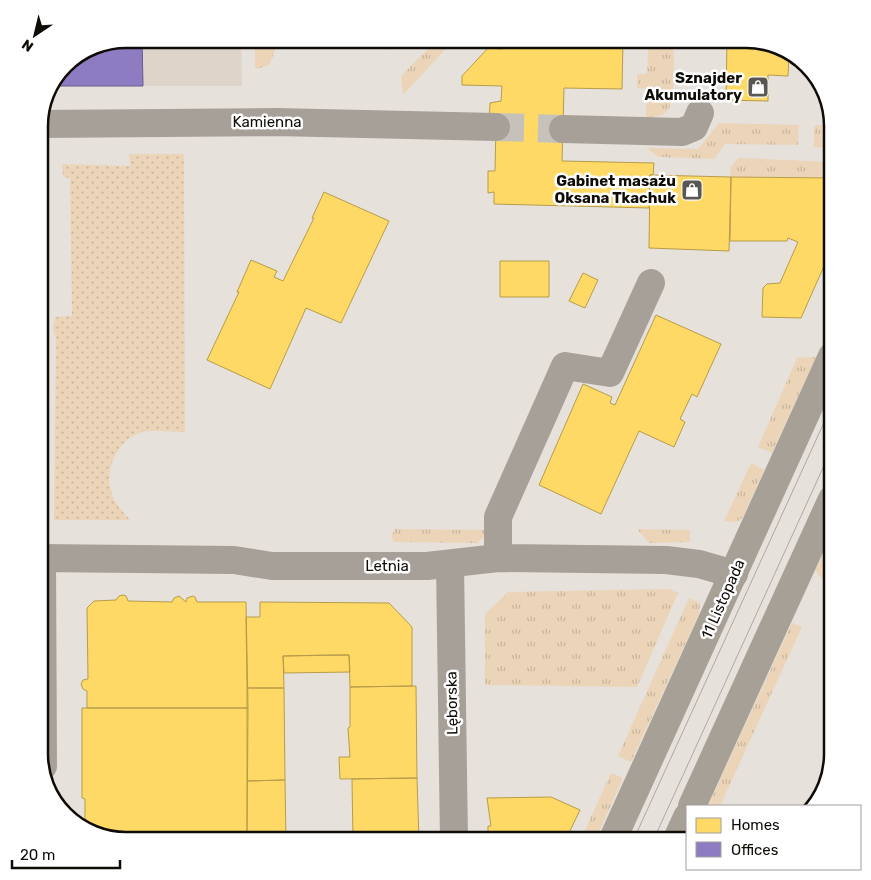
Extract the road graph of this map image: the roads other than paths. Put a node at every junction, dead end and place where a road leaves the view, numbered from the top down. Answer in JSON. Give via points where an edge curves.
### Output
{"nodes":[{"id":1,"x":700,"y":113,"type":"dead end"},
{"id":2,"x":48,"y":124,"type":"edge"},
{"id":3,"x":496,"y":127,"type":"tunnel mouth"},
{"id":4,"x":563,"y":130,"type":"tunnel mouth"},
{"id":5,"x":650,"y":283,"type":"dead end"},
{"id":6,"x":824,"y":374,"type":"edge"},
{"id":7,"x":824,"y":517,"type":"edge"},
{"id":8,"x":48,"y":558,"type":"edge"},
{"id":9,"x":498,"y":558,"type":"junction"},
{"id":10,"x":450,"y":564,"type":"junction"},
{"id":11,"x":734,"y":574,"type":"junction"},
{"id":12,"x":692,"y":805,"type":"edge"},
{"id":13,"x":686,"y":819,"type":"edge"},
{"id":14,"x":454,"y":832,"type":"edge"},
{"id":15,"x":616,"y":832,"type":"edge"},
{"id":16,"x":680,"y":832,"type":"edge"}],
"edges":[{"from":1,"to":4,"type":"street","via":[[694,127],[682,132]]},
{"from":2,"to":3,"type":"street","name":"Kamienna","via":[[276,122]]},
{"from":5,"to":9,"type":"street","via":[[610,373],[565,366],[498,517]]},
{"from":6,"to":11,"type":"street","name":"11 Listopada"},
{"from":7,"to":12,"type":"street"},
{"from":8,"to":10,"type":"street","name":"Letnia","via":[[234,560],[272,566]]},
{"from":9,"to":10,"type":"street","name":"Letnia"},
{"from":9,"to":11,"type":"street","name":"Letnia","via":[[674,561]]},
{"from":10,"to":14,"type":"street","name":"Lęborska"},
{"from":11,"to":15,"type":"street","name":"11 Listopada"},
{"from":13,"to":16,"type":"street"}]}
